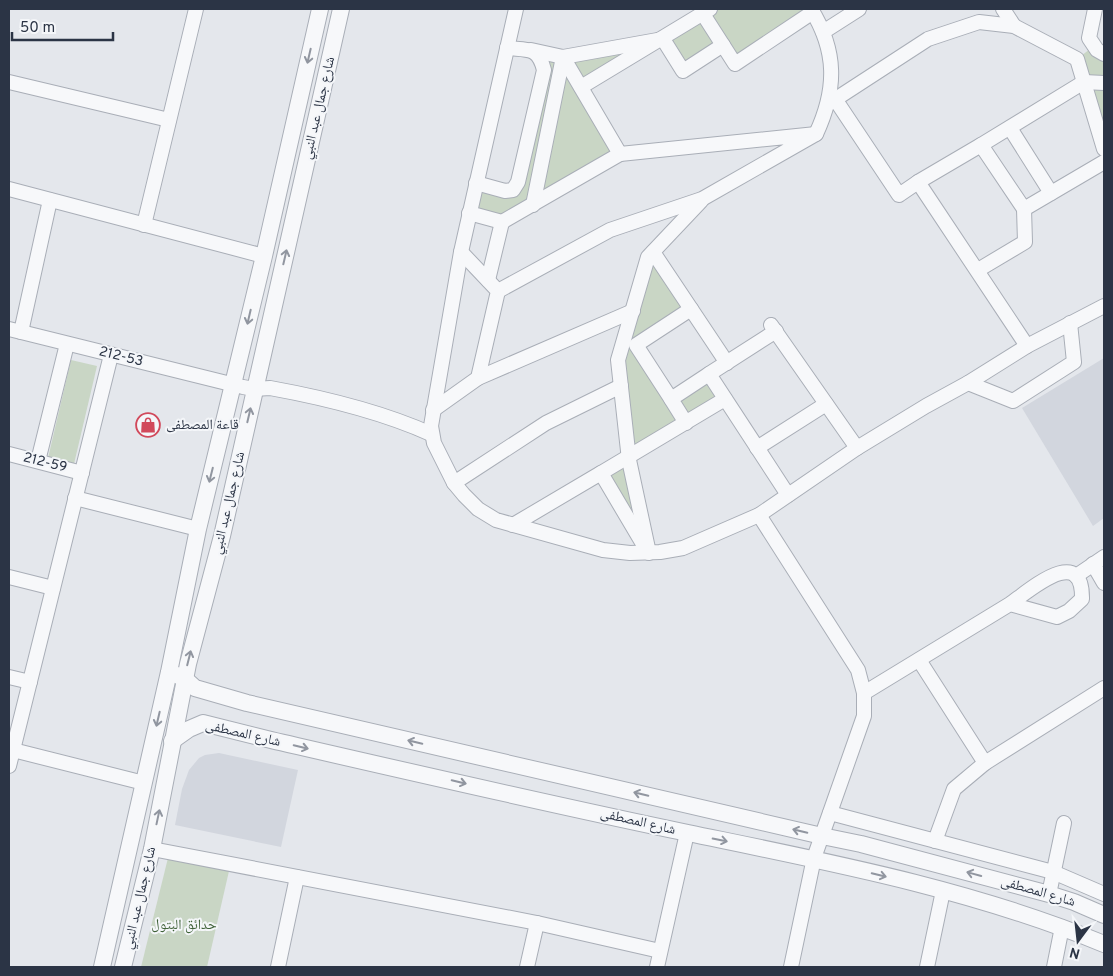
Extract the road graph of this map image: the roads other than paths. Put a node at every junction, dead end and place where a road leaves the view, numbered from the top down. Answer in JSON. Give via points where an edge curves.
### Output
{"nodes":[{"id":1,"x":196,"y":9,"type":"edge"},
{"id":2,"x":320,"y":9,"type":"edge"},
{"id":3,"x":342,"y":9,"type":"edge"},
{"id":4,"x":516,"y":9,"type":"edge"},
{"id":5,"x":859,"y":9,"type":"edge"},
{"id":6,"x":1002,"y":9,"type":"edge"},
{"id":7,"x":1094,"y":9,"type":"edge"},
{"id":8,"x":706,"y":11,"type":"edge"},
{"id":9,"x":812,"y":11,"type":"edge"},
{"id":10,"x":1014,"y":26,"type":"junction"},
{"id":11,"x":823,"y":32,"type":"junction"},
{"id":12,"x":663,"y":39,"type":"junction"},
{"id":13,"x":723,"y":46,"type":"junction"},
{"id":14,"x":507,"y":48,"type":"junction"},
{"id":15,"x":531,"y":50,"type":"junction"},
{"id":16,"x":1099,"y":50,"type":"edge"},
{"id":17,"x":563,"y":57,"type":"junction"},
{"id":18,"x":1077,"y":59,"type":"junction"},
{"id":19,"x":9,"y":82,"type":"edge"},
{"id":20,"x":1084,"y":82,"type":"junction"},
{"id":21,"x":1104,"y":84,"type":"edge"},
{"id":22,"x":581,"y":87,"type":"junction"},
{"id":23,"x":831,"y":102,"type":"junction"},
{"id":24,"x":169,"y":120,"type":"junction"},
{"id":25,"x":1010,"y":128,"type":"junction"},
{"id":26,"x":816,"y":134,"type":"junction"},
{"id":27,"x":982,"y":146,"type":"junction"},
{"id":28,"x":1104,"y":149,"type":"edge"},
{"id":29,"x":620,"y":154,"type":"junction"},
{"id":30,"x":1104,"y":162,"type":"edge"},
{"id":31,"x":918,"y":182,"type":"junction"},
{"id":32,"x":476,"y":183,"type":"junction"},
{"id":33,"x":9,"y":189,"type":"edge"},
{"id":34,"x":1051,"y":193,"type":"junction"},
{"id":35,"x":702,"y":199,"type":"junction"},
{"id":36,"x":50,"y":200,"type":"junction"},
{"id":37,"x":533,"y":204,"type":"junction"},
{"id":38,"x":1024,"y":209,"type":"junction"},
{"id":39,"x":469,"y":213,"type":"junction"},
{"id":40,"x":502,"y":222,"type":"junction"},
{"id":41,"x":144,"y":225,"type":"junction"},
{"id":42,"x":461,"y":252,"type":"junction"},
{"id":43,"x":653,"y":252,"type":"junction"},
{"id":44,"x":264,"y":256,"type":"junction"},
{"id":45,"x":978,"y":270,"type":"junction"},
{"id":46,"x":488,"y":280,"type":"junction"},
{"id":47,"x":498,"y":291,"type":"junction"},
{"id":48,"x":1104,"y":306,"type":"edge"},
{"id":49,"x":691,"y":309,"type":"junction"},
{"id":50,"x":632,"y":311,"type":"junction"},
{"id":51,"x":1070,"y":323,"type":"junction"},
{"id":52,"x":15,"y":330,"type":"edge"},
{"id":53,"x":67,"y":344,"type":"junction"},
{"id":54,"x":636,"y":345,"type":"junction"},
{"id":55,"x":1027,"y":346,"type":"junction"},
{"id":56,"x":111,"y":355,"type":"junction"},
{"id":57,"x":619,"y":355,"type":"junction"},
{"id":58,"x":727,"y":363,"type":"junction"},
{"id":59,"x":709,"y":374,"type":"junction"},
{"id":60,"x":478,"y":378,"type":"junction"},
{"id":61,"x":968,"y":383,"type":"junction"},
{"id":62,"x":234,"y":385,"type":"junction"},
{"id":63,"x":621,"y":386,"type":"junction"},
{"id":64,"x":254,"y":389,"type":"junction"},
{"id":65,"x":671,"y":399,"type":"junction"},
{"id":66,"x":725,"y":399,"type":"junction"},
{"id":67,"x":826,"y":404,"type":"junction"},
{"id":68,"x":434,"y":410,"type":"junction"},
{"id":69,"x":686,"y":423,"type":"junction"},
{"id":70,"x":431,"y":434,"type":"junction"},
{"id":71,"x":758,"y":448,"type":"junction"},
{"id":72,"x":857,"y":448,"type":"junction"},
{"id":73,"x":9,"y":454,"type":"edge"},
{"id":74,"x":629,"y":456,"type":"junction"},
{"id":75,"x":38,"y":461,"type":"junction"},
{"id":76,"x":82,"y":472,"type":"junction"},
{"id":77,"x":601,"y":473,"type":"junction"},
{"id":78,"x":454,"y":483,"type":"junction"},
{"id":79,"x":788,"y":495,"type":"junction"},
{"id":80,"x":76,"y":498,"type":"junction"},
{"id":81,"x":759,"y":515,"type":"junction"},
{"id":82,"x":513,"y":525,"type":"junction"},
{"id":83,"x":198,"y":529,"type":"junction"},
{"id":84,"x":649,"y":553,"type":"junction"},
{"id":85,"x":1099,"y":561,"type":"edge"},
{"id":86,"x":1076,"y":576,"type":"junction"},
{"id":87,"x":9,"y":577,"type":"edge"},
{"id":88,"x":1104,"y":583,"type":"edge"},
{"id":89,"x":53,"y":588,"type":"junction"},
{"id":90,"x":1010,"y":604,"type":"junction"},
{"id":91,"x":919,"y":660,"type":"junction"},
{"id":92,"x":169,"y":672,"type":"junction"},
{"id":93,"x":9,"y":677,"type":"edge"},
{"id":94,"x":185,"y":679,"type":"junction"},
{"id":95,"x":30,"y":682,"type":"junction"},
{"id":96,"x":1104,"y":688,"type":"edge"},
{"id":97,"x":864,"y":693,"type":"junction"},
{"id":98,"x":172,"y":741,"type":"junction"},
{"id":99,"x":11,"y":750,"type":"edge"},
{"id":100,"x":985,"y":764,"type":"junction"},
{"id":101,"x":9,"y":766,"type":"edge"},
{"id":102,"x":166,"y":776,"type":"junction"},
{"id":103,"x":145,"y":777,"type":"junction"},
{"id":104,"x":830,"y":813,"type":"junction"},
{"id":105,"x":1064,"y":823,"type":"dead end"},
{"id":106,"x":687,"y":833,"type":"junction"},
{"id":107,"x":822,"y":836,"type":"junction"},
{"id":108,"x":935,"y":841,"type":"junction"},
{"id":109,"x":152,"y":849,"type":"junction"},
{"id":110,"x":814,"y":858,"type":"junction"},
{"id":111,"x":1053,"y":872,"type":"junction"},
{"id":112,"x":297,"y":877,"type":"junction"},
{"id":113,"x":943,"y":891,"type":"junction"},
{"id":114,"x":1048,"y":894,"type":"junction"},
{"id":115,"x":1104,"y":894,"type":"edge"},
{"id":116,"x":1104,"y":914,"type":"edge"},
{"id":117,"x":537,"y":923,"type":"junction"},
{"id":118,"x":1062,"y":927,"type":"junction"},
{"id":119,"x":1104,"y":944,"type":"edge"},
{"id":120,"x":660,"y":951,"type":"junction"},
{"id":121,"x":102,"y":967,"type":"edge"},
{"id":122,"x":124,"y":967,"type":"edge"},
{"id":123,"x":278,"y":967,"type":"edge"},
{"id":124,"x":527,"y":967,"type":"edge"},
{"id":125,"x":657,"y":967,"type":"edge"},
{"id":126,"x":791,"y":967,"type":"edge"},
{"id":127,"x":927,"y":967,"type":"edge"},
{"id":128,"x":1054,"y":967,"type":"edge"}],
"edges":[{"from":1,"to":24,"type":"street"},
{"from":2,"to":44,"type":"street","name":"شارع جمال عبد النبي","one_way":true},
{"from":64,"to":3,"type":"street","name":"شارع جمال عبد النبي","one_way":true},
{"from":4,"to":14,"type":"street"},
{"from":5,"to":11,"type":"street"},
{"from":6,"to":10,"type":"street"},
{"from":7,"to":16,"type":"street","via":[[1089,38]]},
{"from":8,"to":12,"type":"street"},
{"from":8,"to":13,"type":"street"},
{"from":9,"to":11,"type":"street"},
{"from":9,"to":13,"type":"street","via":[[735,64]]},
{"from":10,"to":18,"type":"street"},
{"from":10,"to":23,"type":"street","via":[[979,22],[928,39]]},
{"from":11,"to":23,"type":"street","via":[[831,60]]},
{"from":12,"to":13,"type":"street","via":[[683,70]]},
{"from":12,"to":17,"type":"street"},
{"from":12,"to":22,"type":"street"},
{"from":14,"to":15,"type":"street"},
{"from":14,"to":32,"type":"street"},
{"from":15,"to":17,"type":"street"},
{"from":15,"to":32,"type":"street","via":[[541,58],[544,70],[518,182],[513,190],[504,191]]},
{"from":16,"to":18,"type":"street"},
{"from":17,"to":22,"type":"street"},
{"from":17,"to":37,"type":"street"},
{"from":18,"to":20,"type":"street"},
{"from":19,"to":24,"type":"street"},
{"from":20,"to":21,"type":"street"},
{"from":20,"to":25,"type":"street"},
{"from":20,"to":28,"type":"street"},
{"from":22,"to":29,"type":"street"},
{"from":23,"to":26,"type":"street"},
{"from":23,"to":31,"type":"street","via":[[899,195]]},
{"from":24,"to":41,"type":"street"},
{"from":25,"to":27,"type":"street"},
{"from":25,"to":34,"type":"street"},
{"from":26,"to":29,"type":"street"},
{"from":26,"to":35,"type":"street"},
{"from":27,"to":31,"type":"street"},
{"from":27,"to":38,"type":"street"},
{"from":29,"to":37,"type":"street"},
{"from":30,"to":34,"type":"street"},
{"from":31,"to":45,"type":"street"},
{"from":32,"to":39,"type":"street"},
{"from":33,"to":36,"type":"street"},
{"from":34,"to":38,"type":"street"},
{"from":35,"to":43,"type":"street"},
{"from":35,"to":47,"type":"street","via":[[610,230]]},
{"from":36,"to":41,"type":"street"},
{"from":36,"to":52,"type":"street"},
{"from":37,"to":40,"type":"street"},
{"from":38,"to":45,"type":"street","via":[[1025,242]]},
{"from":39,"to":40,"type":"street"},
{"from":39,"to":42,"type":"street"},
{"from":40,"to":46,"type":"street"},
{"from":41,"to":44,"type":"street"},
{"from":42,"to":46,"type":"street"},
{"from":42,"to":68,"type":"street"},
{"from":43,"to":49,"type":"street"},
{"from":43,"to":50,"type":"street","via":[[648,257]]},
{"from":44,"to":62,"type":"street","name":"شارع جمال عبد النبي","one_way":true},
{"from":45,"to":55,"type":"street"},
{"from":46,"to":47,"type":"street"},
{"from":47,"to":60,"type":"street"},
{"from":48,"to":51,"type":"street"},
{"from":49,"to":54,"type":"street"},
{"from":49,"to":58,"type":"street"},
{"from":50,"to":57,"type":"street"},
{"from":50,"to":60,"type":"street"},
{"from":51,"to":55,"type":"street"},
{"from":51,"to":61,"type":"street","via":[[1074,362],[1013,401]]},
{"from":52,"to":53,"type":"street","name":"212-53"},
{"from":53,"to":56,"type":"street","name":"212-53"},
{"from":53,"to":75,"type":"street"},
{"from":54,"to":57,"type":"street"},
{"from":54,"to":65,"type":"street"},
{"from":55,"to":61,"type":"street"},
{"from":56,"to":62,"type":"street","name":"212-53"},
{"from":56,"to":76,"type":"street"},
{"from":57,"to":63,"type":"street"},
{"from":58,"to":59,"type":"street"},
{"from":58,"to":67,"type":"street","via":[[773,328]]},
{"from":59,"to":65,"type":"street"},
{"from":59,"to":66,"type":"street"},
{"from":60,"to":68,"type":"street"},
{"from":61,"to":72,"type":"street"},
{"from":62,"to":64,"type":"street","name":"212-53"},
{"from":62,"to":83,"type":"street","name":"شارع جمال عبد النبي","one_way":true},
{"from":63,"to":74,"type":"street"},
{"from":63,"to":78,"type":"street","via":[[546,423]]},
{"from":64,"to":70,"type":"street","name":"212-53","via":[[270,388],[363,409]]},
{"from":94,"to":64,"type":"street","name":"شارع جمال عبد النبي","one_way":true,"via":[[222,536]]},
{"from":65,"to":69,"type":"street"},
{"from":66,"to":69,"type":"street"},
{"from":66,"to":71,"type":"street"},
{"from":67,"to":71,"type":"street"},
{"from":67,"to":72,"type":"street"},
{"from":68,"to":70,"type":"street"},
{"from":69,"to":74,"type":"street"},
{"from":70,"to":78,"type":"street"},
{"from":71,"to":79,"type":"street"},
{"from":72,"to":79,"type":"street"},
{"from":73,"to":75,"type":"street","name":"212-59"},
{"from":74,"to":77,"type":"street"},
{"from":74,"to":84,"type":"street"},
{"from":75,"to":76,"type":"street","name":"212-59"},
{"from":76,"to":80,"type":"street"},
{"from":77,"to":82,"type":"street"},
{"from":77,"to":84,"type":"street"},
{"from":78,"to":82,"type":"street","via":[[478,509],[496,520]]},
{"from":79,"to":81,"type":"street"},
{"from":80,"to":83,"type":"street"},
{"from":80,"to":89,"type":"street"},
{"from":81,"to":84,"type":"street","via":[[683,548]]},
{"from":81,"to":97,"type":"street","via":[[858,670]]},
{"from":82,"to":84,"type":"street","via":[[603,550]]},
{"from":83,"to":92,"type":"street","name":"شارع جمال عبد النبي"},
{"from":85,"to":86,"type":"street"},
{"from":85,"to":88,"type":"street"},
{"from":86,"to":90,"type":"street","via":[[1067,572],[1053,574]]},
{"from":86,"to":90,"type":"street","via":[[1082,585],[1082,598],[1057,617]]},
{"from":87,"to":89,"type":"street"},
{"from":89,"to":95,"type":"street"},
{"from":90,"to":91,"type":"street"},
{"from":91,"to":97,"type":"street"},
{"from":91,"to":100,"type":"street"},
{"from":92,"to":94,"type":"street","name":"شارع المصطفى"},
{"from":92,"to":103,"type":"street","name":"شارع جمال عبد النبي","one_way":true},
{"from":93,"to":95,"type":"street"},
{"from":94,"to":98,"type":"street","name":"شارع جمال عبد النبي"},
{"from":107,"to":94,"type":"street","name":"شارع المصطفى","one_way":true,"via":[[247,703],[195,688]]},
{"from":95,"to":99,"type":"street"},
{"from":96,"to":100,"type":"street"},
{"from":97,"to":104,"type":"street","via":[[864,716]]},
{"from":98,"to":102,"type":"street","name":"شارع جمال عبد النبي"},
{"from":98,"to":106,"type":"street","name":"شارع المصطفى","one_way":true,"via":[[203,723]]},
{"from":99,"to":101,"type":"street"},
{"from":99,"to":103,"type":"street"},
{"from":100,"to":108,"type":"street","via":[[954,789]]},
{"from":102,"to":103,"type":"street"},
{"from":109,"to":102,"type":"street","name":"شارع جمال عبد النبي","one_way":true},
{"from":103,"to":121,"type":"street","name":"شارع جمال عبد النبي"},
{"from":104,"to":107,"type":"street"},
{"from":104,"to":108,"type":"street"},
{"from":105,"to":111,"type":"street"},
{"from":106,"to":110,"type":"street","name":"شارع المصطفى","one_way":true},
{"from":106,"to":120,"type":"street"},
{"from":107,"to":110,"type":"street"},
{"from":114,"to":107,"type":"street","name":"شارع المصطفى","one_way":true},
{"from":108,"to":111,"type":"street"},
{"from":109,"to":112,"type":"street"},
{"from":109,"to":122,"type":"street","name":"شارع جمال عبد النبي"},
{"from":110,"to":113,"type":"street","name":"شارع المصطفى","one_way":true},
{"from":110,"to":126,"type":"street"},
{"from":111,"to":114,"type":"street"},
{"from":111,"to":115,"type":"street"},
{"from":112,"to":117,"type":"street"},
{"from":112,"to":123,"type":"street"},
{"from":113,"to":118,"type":"street","name":"شارع المصطفى"},
{"from":113,"to":127,"type":"street"},
{"from":114,"to":116,"type":"street","name":"شارع المصطفى"},
{"from":117,"to":120,"type":"street"},
{"from":117,"to":124,"type":"street"},
{"from":118,"to":119,"type":"street","name":"شارع المصطفى"},
{"from":118,"to":128,"type":"street"},
{"from":120,"to":125,"type":"street"}]}
